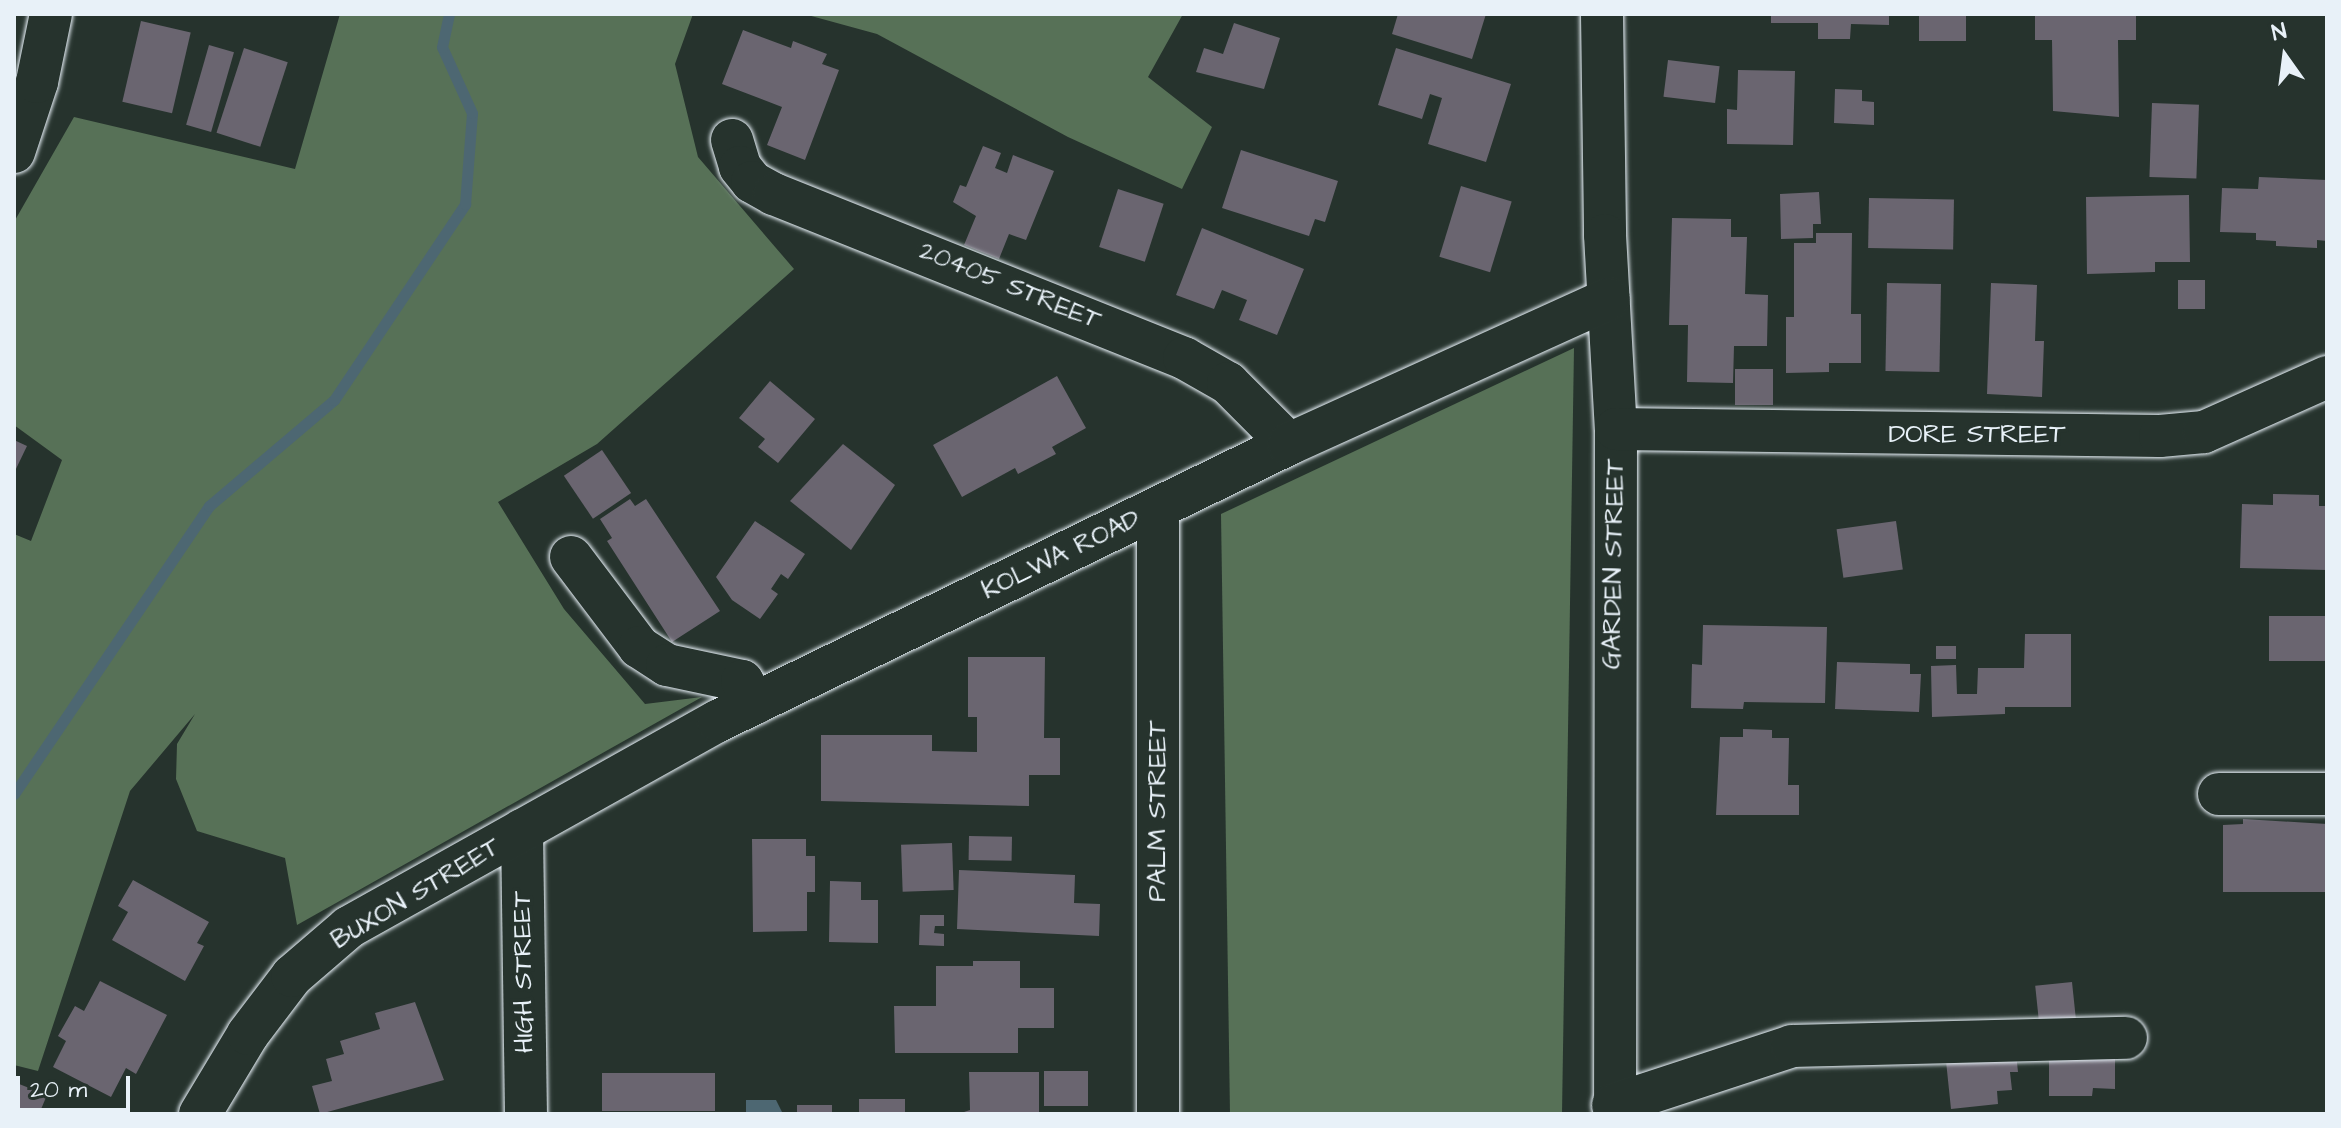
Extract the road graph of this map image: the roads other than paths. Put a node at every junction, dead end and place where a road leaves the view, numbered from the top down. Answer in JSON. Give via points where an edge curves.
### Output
{"nodes":[{"id":1,"x":51,"y":14,"type":"edge"},
{"id":2,"x":1602,"y":14,"type":"edge"},
{"id":3,"x":732,"y":140,"type":"dead end"},
{"id":4,"x":14,"y":152,"type":"edge"},
{"id":5,"x":1609,"y":299,"type":"junction"},
{"id":6,"x":2327,"y":377,"type":"edge"},
{"id":7,"x":1616,"y":429,"type":"junction"},
{"id":8,"x":1289,"y":444,"type":"junction"},
{"id":9,"x":1158,"y":508,"type":"junction"},
{"id":10,"x":571,"y":557,"type":"dead end"},
{"id":11,"x":756,"y":703,"type":"junction"},
{"id":12,"x":2219,"y":794,"type":"dead end"},
{"id":13,"x":2327,"y":794,"type":"edge"},
{"id":14,"x":522,"y":830,"type":"junction"},
{"id":15,"x":2126,"y":1038,"type":"dead end"},
{"id":16,"x":1614,"y":1109,"type":"edge"},
{"id":17,"x":200,"y":1114,"type":"edge"},
{"id":18,"x":526,"y":1114,"type":"edge"},
{"id":19,"x":1158,"y":1114,"type":"edge"}],
"edges":[{"from":1,"to":4,"type":"street","via":[[37,82]]},
{"from":2,"to":5,"type":"street","name":"GARDEN STREET"},
{"from":3,"to":8,"type":"street","name":"20405 STREET","via":[[746,174],[774,194],[1184,358],[1228,383]]},
{"from":5,"to":7,"type":"street","name":"GARDEN STREET"},
{"from":5,"to":8,"type":"street","name":"KOLWA ROAD"},
{"from":6,"to":7,"type":"street","name":"DORE STREET","via":[[2204,432],[2160,436]]},
{"from":7,"to":16,"type":"street","name":"GARDEN STREET"},
{"from":8,"to":9,"type":"street","name":"KOLWA ROAD"},
{"from":9,"to":11,"type":"street","name":"KOLWA ROAD"},
{"from":9,"to":19,"type":"street","name":"PALM STREET"},
{"from":10,"to":11,"type":"street","via":[[639,647],[667,665],[742,681]]},
{"from":11,"to":14,"type":"street","name":"KOLWA ROAD"},
{"from":12,"to":13,"type":"street"},
{"from":14,"to":17,"type":"street","name":"BUXON STREET","via":[[349,927],[292,976],[248,1034]]},
{"from":14,"to":18,"type":"street","name":"HIGH STREET"},
{"from":15,"to":16,"type":"street","via":[[1792,1046]]}]}
